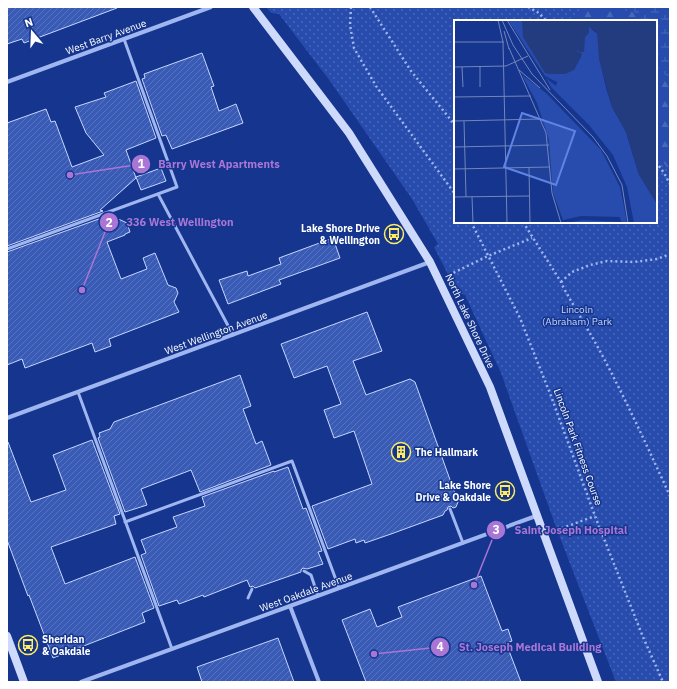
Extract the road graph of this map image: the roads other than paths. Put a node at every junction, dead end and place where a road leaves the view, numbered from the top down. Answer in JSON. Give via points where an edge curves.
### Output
{"nodes":[{"id":1,"x":211,"y":7,"type":"edge"},
{"id":2,"x":253,"y":7,"type":"edge"},
{"id":3,"x":124,"y":39,"type":"junction"},
{"id":4,"x":7,"y":82,"type":"edge"},
{"id":5,"x":158,"y":194,"type":"junction"},
{"id":6,"x":7,"y":249,"type":"edge"},
{"id":7,"x":430,"y":262,"type":"junction"},
{"id":8,"x":233,"y":335,"type":"junction"},
{"id":9,"x":78,"y":392,"type":"junction"},
{"id":10,"x":7,"y":418,"type":"edge"},
{"id":11,"x":450,"y":509,"type":"dead end"},
{"id":12,"x":536,"y":516,"type":"junction"},
{"id":13,"x":125,"y":522,"type":"junction"},
{"id":14,"x":462,"y":543,"type":"junction"},
{"id":15,"x":304,"y":571,"type":"dead end"},
{"id":16,"x":339,"y":588,"type":"junction"},
{"id":17,"x":252,"y":589,"type":"dead end"},
{"id":18,"x":318,"y":596,"type":"junction"},
{"id":19,"x":248,"y":598,"type":"dead end"},
{"id":20,"x":290,"y":606,"type":"junction"},
{"id":21,"x":7,"y":636,"type":"edge"},
{"id":22,"x":172,"y":649,"type":"junction"},
{"id":23,"x":24,"y":682,"type":"edge"},
{"id":24,"x":80,"y":682,"type":"edge"},
{"id":25,"x":319,"y":682,"type":"edge"},
{"id":26,"x":598,"y":682,"type":"edge"}],
"edges":[{"from":1,"to":3,"type":"street","name":"West Barry Avenue"},
{"from":2,"to":7,"type":"street","name":"North Lake Shore Drive","via":[[349,133]]},
{"from":3,"to":4,"type":"street","name":"West Barry Avenue"},
{"from":3,"to":5,"type":"lane","via":[[177,187]]},
{"from":5,"to":6,"type":"lane"},
{"from":5,"to":8,"type":"lane"},
{"from":7,"to":8,"type":"street","name":"West Wellington Avenue"},
{"from":7,"to":12,"type":"street","name":"North Lake Shore Drive","via":[[490,387]]},
{"from":8,"to":9,"type":"street","name":"West Wellington Avenue"},
{"from":9,"to":10,"type":"street","name":"West Wellington Avenue"},
{"from":9,"to":13,"type":"lane"},
{"from":11,"to":14,"type":"lane"},
{"from":12,"to":14,"type":"street","name":"West Oakdale Avenue"},
{"from":12,"to":26,"type":"street","name":"North Lake Shore Drive"},
{"from":13,"to":16,"type":"lane","via":[[292,461]]},
{"from":13,"to":22,"type":"lane"},
{"from":14,"to":16,"type":"street","name":"West Oakdale Avenue"},
{"from":15,"to":18,"type":"lane","via":[[311,575]]},
{"from":16,"to":18,"type":"street","name":"West Oakdale Avenue"},
{"from":17,"to":19,"type":"lane"},
{"from":18,"to":20,"type":"street","name":"West Oakdale Avenue"},
{"from":20,"to":22,"type":"street","name":"West Oakdale Avenue"},
{"from":20,"to":25,"type":"street"},
{"from":21,"to":23,"type":"street"},
{"from":22,"to":24,"type":"street","name":"West Oakdale Avenue"}]}
